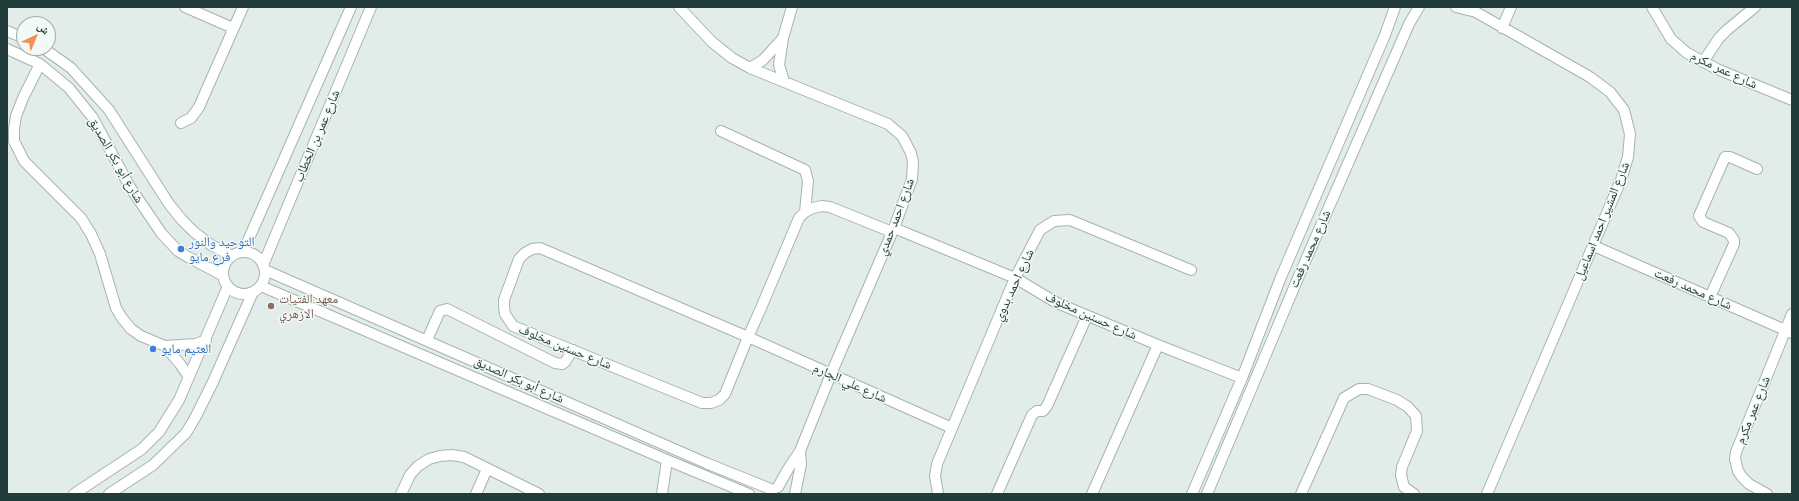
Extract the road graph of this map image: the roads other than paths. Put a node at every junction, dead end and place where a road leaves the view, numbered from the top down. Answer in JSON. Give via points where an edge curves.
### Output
{"nodes":[{"id":1,"x":185,"y":7,"type":"edge"},
{"id":2,"x":243,"y":7,"type":"edge"},
{"id":3,"x":351,"y":7,"type":"edge"},
{"id":4,"x":371,"y":7,"type":"edge"},
{"id":5,"x":679,"y":7,"type":"edge"},
{"id":6,"x":792,"y":7,"type":"edge"},
{"id":7,"x":1396,"y":7,"type":"edge"},
{"id":8,"x":1419,"y":7,"type":"edge"},
{"id":9,"x":1456,"y":7,"type":"edge"},
{"id":10,"x":1467,"y":7,"type":"edge"},
{"id":11,"x":1512,"y":7,"type":"edge"},
{"id":12,"x":1652,"y":7,"type":"edge"},
{"id":13,"x":1755,"y":7,"type":"edge"},
{"id":14,"x":1476,"y":13,"type":"junction"},
{"id":15,"x":233,"y":28,"type":"junction"},
{"id":16,"x":1502,"y":28,"type":"junction"},
{"id":17,"x":783,"y":38,"type":"junction"},
{"id":18,"x":7,"y":49,"type":"edge"},
{"id":19,"x":54,"y":56,"type":"edge"},
{"id":20,"x":1703,"y":62,"type":"junction"},
{"id":21,"x":40,"y":64,"type":"junction"},
{"id":22,"x":750,"y":68,"type":"junction"},
{"id":23,"x":784,"y":81,"type":"junction"},
{"id":24,"x":1792,"y":100,"type":"edge"},
{"id":25,"x":181,"y":123,"type":"dead end"},
{"id":26,"x":721,"y":131,"type":"dead end"},
{"id":27,"x":1757,"y":169,"type":"dead end"},
{"id":28,"x":805,"y":212,"type":"junction"},
{"id":29,"x":893,"y":230,"type":"junction"},
{"id":30,"x":1594,"y":246,"type":"junction"},
{"id":31,"x":243,"y":252,"type":"junction"},
{"id":32,"x":232,"y":256,"type":"junction"},
{"id":33,"x":1287,"y":265,"type":"junction"},
{"id":34,"x":264,"y":267,"type":"junction"},
{"id":35,"x":1191,"y":270,"type":"dead end"},
{"id":36,"x":1300,"y":271,"type":"junction"},
{"id":37,"x":222,"y":275,"type":"junction"},
{"id":38,"x":1281,"y":277,"type":"junction"},
{"id":39,"x":1015,"y":278,"type":"junction"},
{"id":40,"x":1296,"y":281,"type":"junction"},
{"id":41,"x":228,"y":286,"type":"junction"},
{"id":42,"x":257,"y":289,"type":"junction"},
{"id":43,"x":1710,"y":297,"type":"junction"},
{"id":44,"x":1792,"y":314,"type":"edge"},
{"id":45,"x":1087,"y":316,"type":"junction"},
{"id":46,"x":1789,"y":331,"type":"edge"},
{"id":47,"x":748,"y":337,"type":"junction"},
{"id":48,"x":206,"y":340,"type":"junction"},
{"id":49,"x":428,"y":340,"type":"junction"},
{"id":50,"x":165,"y":346,"type":"junction"},
{"id":51,"x":1158,"y":346,"type":"junction"},
{"id":52,"x":573,"y":350,"type":"junction"},
{"id":53,"x":831,"y":374,"type":"junction"},
{"id":54,"x":189,"y":377,"type":"junction"},
{"id":55,"x":1242,"y":378,"type":"junction"},
{"id":56,"x":952,"y":428,"type":"junction"},
{"id":57,"x":800,"y":451,"type":"junction"},
{"id":58,"x":667,"y":460,"type":"junction"},
{"id":59,"x":487,"y":469,"type":"junction"},
{"id":60,"x":774,"y":490,"type":"edge"},
{"id":61,"x":536,"y":493,"type":"edge"},
{"id":62,"x":74,"y":494,"type":"edge"},
{"id":63,"x":110,"y":494,"type":"edge"},
{"id":64,"x":401,"y":494,"type":"edge"},
{"id":65,"x":476,"y":494,"type":"edge"},
{"id":66,"x":662,"y":494,"type":"edge"},
{"id":67,"x":749,"y":494,"type":"edge"},
{"id":68,"x":795,"y":494,"type":"edge"},
{"id":69,"x":938,"y":494,"type":"edge"},
{"id":70,"x":997,"y":494,"type":"edge"},
{"id":71,"x":1092,"y":494,"type":"edge"},
{"id":72,"x":1192,"y":494,"type":"edge"},
{"id":73,"x":1207,"y":494,"type":"edge"},
{"id":74,"x":1302,"y":494,"type":"edge"},
{"id":75,"x":1414,"y":494,"type":"edge"},
{"id":76,"x":1487,"y":494,"type":"edge"},
{"id":77,"x":1767,"y":494,"type":"edge"}],
"edges":[{"from":1,"to":15,"type":"street"},
{"from":2,"to":15,"type":"street"},
{"from":3,"to":31,"type":"street","name":"شارع عمر بن الخطاب"},
{"from":4,"to":34,"type":"street","name":"شارع عمر بن الخطاب"},
{"from":5,"to":22,"type":"street","name":"شارع احمد حمدي","via":[[722,51]]},
{"from":6,"to":17,"type":"street"},
{"from":7,"to":33,"type":"street","name":"شارع محمد رفعت"},
{"from":8,"to":36,"type":"street","name":"شارع محمد رفعت","via":[[1409,24]]},
{"from":9,"to":14,"type":"street","name":"شارع المشير احمد اسماعيل"},
{"from":10,"to":14,"type":"street","name":"شارع المشير احمد اسماعيل"},
{"from":11,"to":16,"type":"street"},
{"from":12,"to":20,"type":"street","name":"شارع عمر مكرم","via":[[1678,47]]},
{"from":13,"to":20,"type":"street","via":[[1719,38]]},
{"from":14,"to":16,"type":"street","name":"شارع المشير احمد اسماعيل"},
{"from":15,"to":25,"type":"street","via":[[199,107],[191,118]]},
{"from":16,"to":30,"type":"street","name":"شارع المشير احمد اسماعيل","via":[[1590,77],[1610,92],[1624,110],[1630,134],[1628,157]]},
{"from":17,"to":22,"type":"street","via":[[768,55]]},
{"from":17,"to":23,"type":"street","via":[[779,65]]},
{"from":18,"to":21,"type":"street","name":"شارع أبو بكر الصديق"},
{"from":19,"to":32,"type":"street","name":"شارع أبو بكر الصديق","via":[[71,68],[109,110],[182,220],[211,245]]},
{"from":20,"to":24,"type":"street","name":"شارع عمر مكرم"},
{"from":21,"to":37,"type":"street","name":"شارع أبو بكر الصديق","via":[[80,100],[107,142],[130,187],[162,234],[178,251]]},
{"from":21,"to":50,"type":"street","via":[[16,116],[14,141],[24,161],[81,218],[91,234],[122,318],[141,336]]},
{"from":22,"to":23,"type":"street","name":"شارع احمد حمدي"},
{"from":23,"to":29,"type":"street","name":"شارع احمد حمدي","via":[[888,124],[902,136],[911,153],[913,171]]},
{"from":26,"to":28,"type":"street","via":[[805,170],[808,180]]},
{"from":27,"to":43,"type":"street","via":[[1725,157],[1699,216],[1703,222],[1730,233],[1734,240]]},
{"from":28,"to":29,"type":"street","name":"شارع حسنين مخلوف","via":[[822,206],[830,207]]},
{"from":28,"to":47,"type":"street","name":"شارع حسنين مخلوف","via":[[799,218]]},
{"from":29,"to":39,"type":"street","name":"شارع حسنين مخلوف"},
{"from":29,"to":53,"type":"street","name":"شارع احمد حمدي"},
{"from":30,"to":43,"type":"street","name":"شارع محمد رفعت"},
{"from":30,"to":76,"type":"street","name":"شارع المشير احمد اسماعيل"},
{"from":31,"to":32,"type":"street"},
{"from":31,"to":34,"type":"street","via":[[254,254]]},
{"from":32,"to":37,"type":"street","via":[[224,266]]},
{"from":33,"to":36,"type":"street"},
{"from":33,"to":38,"type":"street","name":"شارع محمد رفعت"},
{"from":34,"to":42,"type":"street","via":[[264,281]]},
{"from":34,"to":49,"type":"street","name":"شارع أبو بكر الصديق","via":[[338,303]]},
{"from":35,"to":39,"type":"street","name":"شارع احمد بدوي","via":[[1070,220],[1062,220],[1050,223],[1040,230]]},
{"from":36,"to":40,"type":"street","name":"شارع محمد رفعت"},
{"from":37,"to":41,"type":"street"},
{"from":38,"to":40,"type":"street","via":[[1289,277]]},
{"from":38,"to":55,"type":"street","name":"شارع محمد رفعت"},
{"from":39,"to":45,"type":"street","name":"شارع حسنين مخلوف","via":[[1057,303]]},
{"from":39,"to":56,"type":"street","name":"شارع احمد بدوي"},
{"from":40,"to":73,"type":"street","name":"شارع محمد رفعت"},
{"from":41,"to":42,"type":"street","via":[[237,293],[244,294]]},
{"from":41,"to":48,"type":"street"},
{"from":42,"to":58,"type":"street","name":"شارع أبو بكر الصديق"},
{"from":42,"to":63,"type":"street","via":[[186,433],[153,465]]},
{"from":43,"to":46,"type":"street","name":"شارع محمد رفعت"},
{"from":44,"to":46,"type":"street","name":"شارع عمر مكرم"},
{"from":45,"to":51,"type":"street","name":"شارع حسنين مخلوف"},
{"from":45,"to":70,"type":"street","via":[[1047,406],[1043,411],[1037,411],[1032,415]]},
{"from":46,"to":77,"type":"street","name":"شارع عمر مكرم","via":[[1736,452],[1735,460],[1742,477]]},
{"from":47,"to":52,"type":"street","name":"شارع حسنين مخلوف","via":[[725,394],[711,403],[702,403]]},
{"from":47,"to":52,"type":"street","name":"شارع حسنين مخلوف","via":[[540,248],[532,249],[519,259],[504,300],[505,314],[513,326]]},
{"from":47,"to":53,"type":"street","name":"شارع علي الجارم"},
{"from":48,"to":50,"type":"street","via":[[196,344]]},
{"from":48,"to":54,"type":"street"},
{"from":49,"to":52,"type":"street","via":[[440,311],[447,308],[554,363],[565,362]]},
{"from":49,"to":60,"type":"street","name":"شارع أبو بكر الصديق","via":[[706,463]]},
{"from":50,"to":54,"type":"street"},
{"from":51,"to":55,"type":"street","name":"شارع حسنين مخلوف"},
{"from":51,"to":71,"type":"street"},
{"from":53,"to":56,"type":"street","name":"شارع علي الجارم"},
{"from":53,"to":57,"type":"street","name":"شارع احمد حمدي"},
{"from":54,"to":62,"type":"street","via":[[159,432],[142,449]]},
{"from":55,"to":72,"type":"street","name":"شارع محمد رفعت"},
{"from":56,"to":69,"type":"street","name":"شارع احمد بدوي","via":[[937,464],[935,476]]},
{"from":57,"to":60,"type":"street","name":"شارع احمد حمدي"},
{"from":57,"to":68,"type":"street","name":"شارع احمد حمدي","via":[[801,464]]},
{"from":58,"to":66,"type":"street"},
{"from":58,"to":67,"type":"street","name":"شارع أبو بكر الصديق"},
{"from":59,"to":61,"type":"street"},
{"from":59,"to":64,"type":"street","via":[[464,457],[452,455],[429,459],[410,475]]},
{"from":59,"to":65,"type":"street"},
{"from":60,"to":68,"type":"street","name":"شارع أبو بكر الصديق","via":[[789,488]]},
{"from":74,"to":75,"type":"street","via":[[1344,398],[1359,388],[1397,400],[1416,416],[1417,431],[1401,475],[1404,487]]}]}
